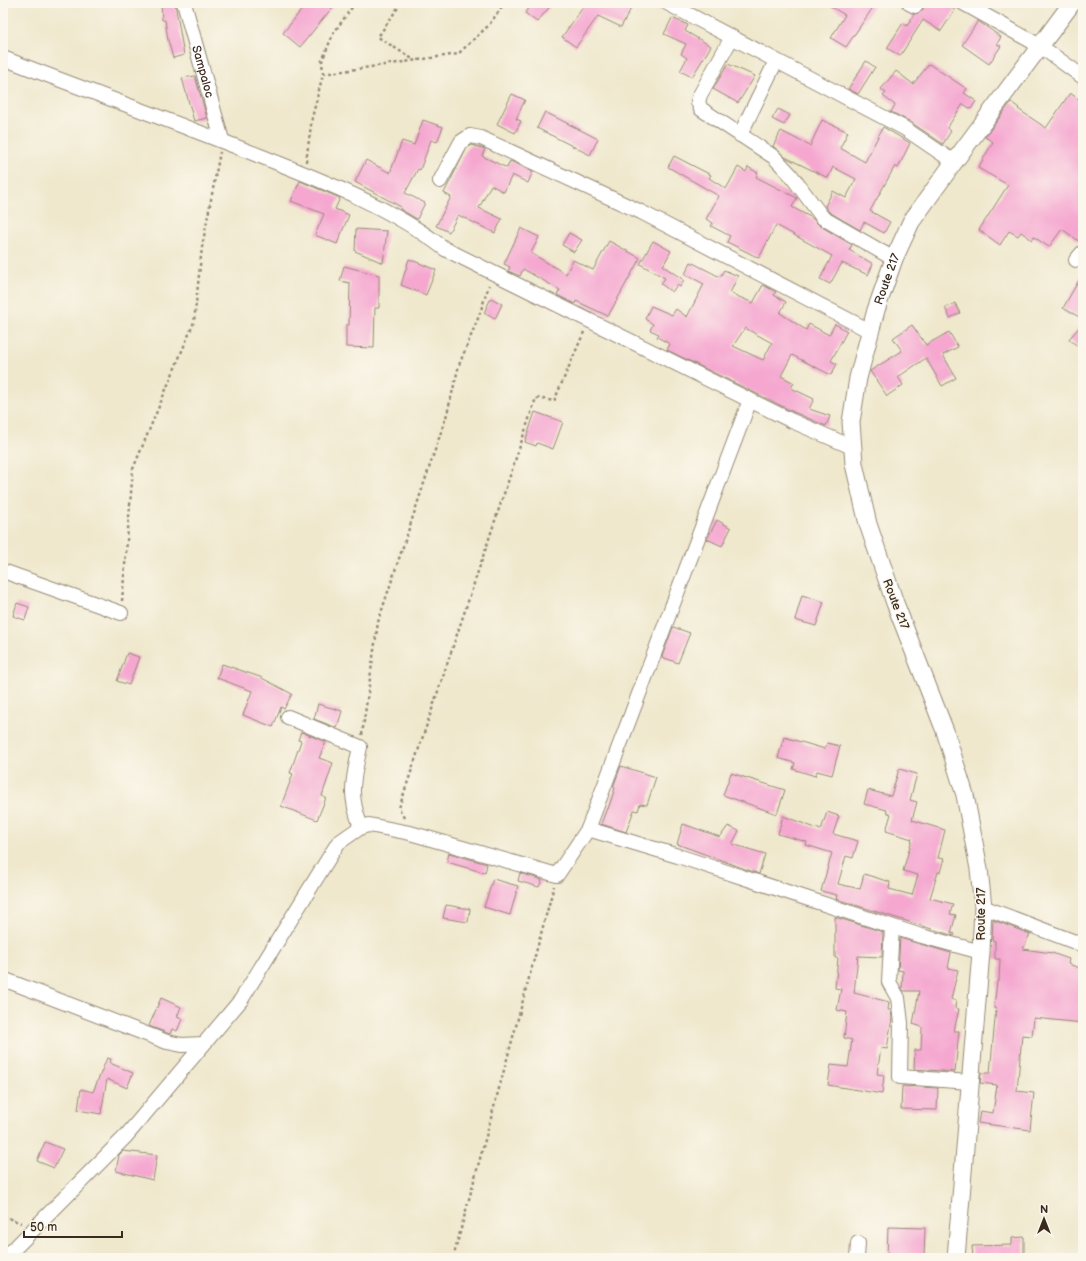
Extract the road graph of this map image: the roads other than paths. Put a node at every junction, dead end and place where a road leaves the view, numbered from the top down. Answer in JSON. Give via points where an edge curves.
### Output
{"nodes":[{"id":1,"x":184,"y":3,"type":"edge"},
{"id":2,"x":667,"y":3,"type":"edge"},
{"id":3,"x":909,"y":3,"type":"edge"},
{"id":4,"x":917,"y":3,"type":"edge"},
{"id":5,"x":963,"y":3,"type":"edge"},
{"id":6,"x":1072,"y":3,"type":"edge"},
{"id":7,"x":732,"y":37,"type":"junction"},
{"id":8,"x":1040,"y":46,"type":"junction"},
{"id":9,"x":3,"y":58,"type":"edge"},
{"id":10,"x":776,"y":61,"type":"junction"},
{"id":11,"x":1083,"y":77,"type":"edge"},
{"id":12,"x":740,"y":135,"type":"junction"},
{"id":13,"x":222,"y":140,"type":"junction"},
{"id":14,"x":954,"y":162,"type":"junction"},
{"id":15,"x":440,"y":180,"type":"dead end"},
{"id":16,"x":894,"y":259,"type":"junction"},
{"id":17,"x":870,"y":331,"type":"junction"},
{"id":18,"x":750,"y":400,"type":"junction"},
{"id":19,"x":852,"y":447,"type":"junction"},
{"id":20,"x":3,"y":571,"type":"edge"},
{"id":21,"x":120,"y":613,"type":"road end"},
{"id":22,"x":288,"y":718,"type":"dead end"},
{"id":23,"x":361,"y":827,"type":"junction"},
{"id":24,"x":588,"y":829,"type":"junction"},
{"id":25,"x":983,"y":907,"type":"junction"},
{"id":26,"x":892,"y":927,"type":"junction"},
{"id":27,"x":1083,"y":945,"type":"edge"},
{"id":28,"x":981,"y":952,"type":"junction"},
{"id":29,"x":3,"y":979,"type":"edge"},
{"id":30,"x":203,"y":1044,"type":"junction"},
{"id":31,"x":970,"y":1082,"type":"junction"},
{"id":32,"x":858,"y":1243,"type":"dead end"},
{"id":33,"x":5,"y":1258,"type":"edge"},
{"id":34,"x":857,"y":1258,"type":"edge"},
{"id":35,"x":956,"y":1258,"type":"edge"}],
"edges":[{"from":1,"to":13,"type":"street","name":"Sampaloc"},
{"from":2,"to":7,"type":"street"},
{"from":3,"to":4,"type":"street","via":[[915,6]]},
{"from":5,"to":8,"type":"street"},
{"from":6,"to":8,"type":"main road","name":"Route 217"},
{"from":7,"to":10,"type":"street"},
{"from":7,"to":12,"type":"street","via":[[698,102],[701,109]]},
{"from":8,"to":11,"type":"street"},
{"from":8,"to":14,"type":"main road","name":"Route 217"},
{"from":9,"to":13,"type":"street"},
{"from":10,"to":12,"type":"street"},
{"from":10,"to":14,"type":"street","via":[[904,128]]},
{"from":12,"to":16,"type":"street","via":[[774,157],[823,218]]},
{"from":13,"to":18,"type":"street","via":[[304,173],[379,209],[426,234],[445,249]]},
{"from":14,"to":16,"type":"main road","name":"Route 217","via":[[911,222]]},
{"from":15,"to":17,"type":"street","via":[[461,142],[470,136],[481,138],[641,212]]},
{"from":16,"to":17,"type":"main road","name":"Route 217"},
{"from":17,"to":19,"type":"main road","name":"Route 217","via":[[852,415]]},
{"from":18,"to":19,"type":"street"},
{"from":18,"to":24,"type":"street"},
{"from":19,"to":25,"type":"main road","name":"Route 217","via":[[859,488],[879,559],[945,731],[965,795],[979,869]]},
{"from":20,"to":21,"type":"street"},
{"from":22,"to":23,"type":"street","via":[[360,747],[352,796],[353,808]]},
{"from":23,"to":24,"type":"street","via":[[369,825],[410,834],[557,875]]},
{"from":23,"to":30,"type":"street","via":[[338,843],[241,1000]]},
{"from":24,"to":26,"type":"street","via":[[841,908]]},
{"from":25,"to":27,"type":"street"},
{"from":25,"to":28,"type":"main road","name":"Route 217"},
{"from":26,"to":28,"type":"street"},
{"from":26,"to":31,"type":"street","via":[[889,982],[898,998],[901,1023],[900,1077]]},
{"from":28,"to":31,"type":"main road","name":"Route 217"},
{"from":29,"to":30,"type":"street","via":[[167,1042],[182,1045]]},
{"from":30,"to":33,"type":"street","via":[[126,1136]]},
{"from":31,"to":35,"type":"main road","name":"Route 217"},
{"from":32,"to":34,"type":"street"}]}
